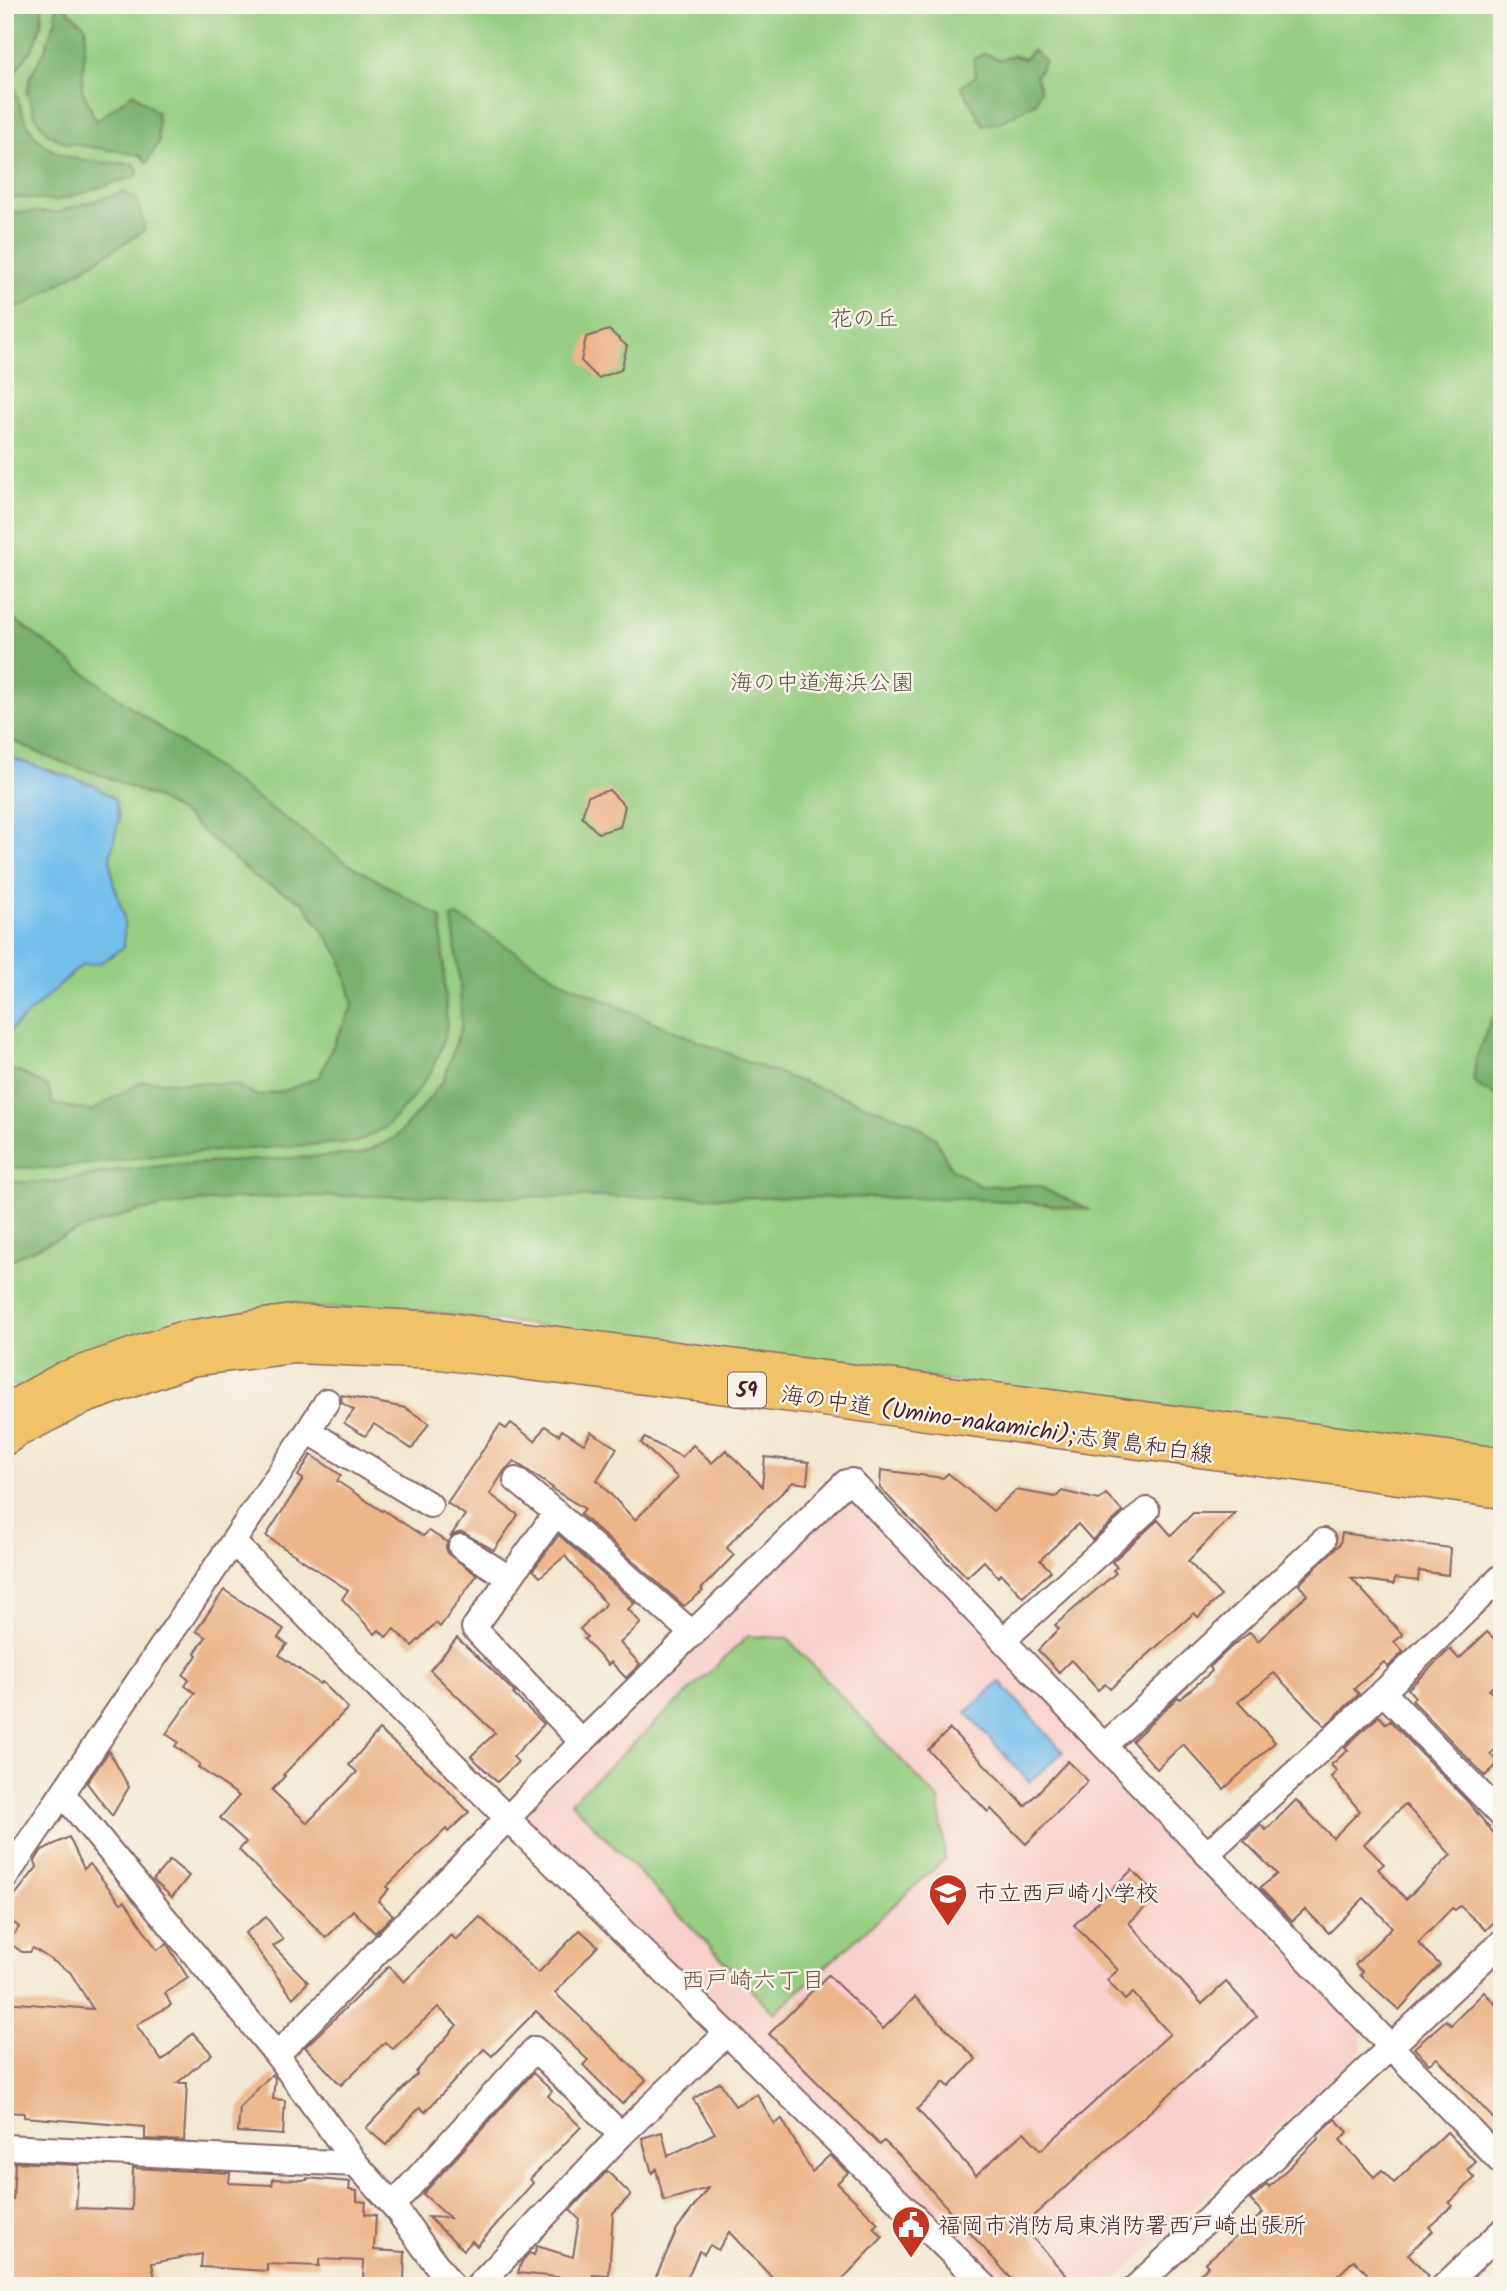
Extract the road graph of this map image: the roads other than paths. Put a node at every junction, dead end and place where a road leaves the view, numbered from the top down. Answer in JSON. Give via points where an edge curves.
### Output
{"nodes":[{"id":1,"x":327,"y":1401,"type":"dead end"},
{"id":2,"x":5,"y":1410,"type":"edge"},
{"id":3,"x":308,"y":1431,"type":"junction"},
{"id":4,"x":5,"y":1439,"type":"edge"},
{"id":5,"x":1502,"y":1464,"type":"edge"},
{"id":6,"x":516,"y":1480,"type":"dead end"},
{"id":7,"x":1502,"y":1492,"type":"edge"},
{"id":8,"x":430,"y":1505,"type":"dead end"},
{"id":9,"x":1147,"y":1510,"type":"dead end"},
{"id":10,"x":556,"y":1513,"type":"junction"},
{"id":11,"x":1323,"y":1541,"type":"dead end"},
{"id":12,"x":233,"y":1542,"type":"junction"},
{"id":13,"x":461,"y":1547,"type":"dead end"},
{"id":14,"x":1502,"y":1576,"type":"edge"},
{"id":15,"x":509,"y":1578,"type":"junction"},
{"id":16,"x":693,"y":1634,"type":"junction"},
{"id":17,"x":1003,"y":1640,"type":"junction"},
{"id":18,"x":1383,"y":1692,"type":"junction"},
{"id":19,"x":582,"y":1742,"type":"junction"},
{"id":20,"x":1104,"y":1746,"type":"junction"},
{"id":21,"x":63,"y":1794,"type":"junction"},
{"id":22,"x":1496,"y":1799,"type":"edge"},
{"id":23,"x":507,"y":1818,"type":"junction"},
{"id":24,"x":1207,"y":1854,"type":"junction"},
{"id":25,"x":5,"y":1878,"type":"edge"},
{"id":26,"x":1502,"y":1942,"type":"edge"},
{"id":27,"x":727,"y":2033,"type":"junction"},
{"id":28,"x":1391,"y":2047,"type":"junction"},
{"id":29,"x":277,"y":2055,"type":"junction"},
{"id":30,"x":621,"y":2135,"type":"junction"},
{"id":31,"x":5,"y":2147,"type":"edge"},
{"id":32,"x":1502,"y":2163,"type":"edge"},
{"id":33,"x":356,"y":2164,"type":"junction"},
{"id":34,"x":393,"y":2205,"type":"junction"},
{"id":35,"x":1502,"y":2231,"type":"edge"},
{"id":36,"x":452,"y":2286,"type":"edge"},
{"id":37,"x":478,"y":2286,"type":"edge"},
{"id":38,"x":985,"y":2286,"type":"edge"},
{"id":39,"x":1137,"y":2286,"type":"edge"},
{"id":40,"x":1444,"y":2286,"type":"edge"}],
"edges":[{"from":1,"to":3,"type":"street"},
{"from":2,"to":5,"type":"main road","name":"海の中道 (Umino-nakamichi);志賀島和白線","number":"59","via":[[64,1378],[181,1338],[292,1321],[441,1328]]},
{"from":3,"to":8,"type":"street"},
{"from":3,"to":12,"type":"street"},
{"from":4,"to":7,"type":"main road","name":"海の中道 (Umino-nakamichi);志賀島和白線","number":"59","via":[[80,1399],[191,1360],[294,1347],[440,1353]]},
{"from":6,"to":10,"type":"street"},
{"from":9,"to":17,"type":"street"},
{"from":10,"to":15,"type":"street"},
{"from":10,"to":16,"type":"street"},
{"from":11,"to":20,"type":"street"},
{"from":12,"to":21,"type":"street"},
{"from":12,"to":23,"type":"street"},
{"from":13,"to":15,"type":"street"},
{"from":14,"to":18,"type":"street"},
{"from":15,"to":19,"type":"street","via":[[474,1628]]},
{"from":16,"to":17,"type":"street","via":[[851,1481]]},
{"from":16,"to":19,"type":"street"},
{"from":17,"to":20,"type":"street"},
{"from":18,"to":22,"type":"street"},
{"from":18,"to":24,"type":"street"},
{"from":19,"to":23,"type":"street"},
{"from":20,"to":24,"type":"street"},
{"from":21,"to":25,"type":"street"},
{"from":21,"to":29,"type":"street"},
{"from":23,"to":27,"type":"street"},
{"from":23,"to":29,"type":"street"},
{"from":24,"to":28,"type":"street"},
{"from":26,"to":28,"type":"street"},
{"from":27,"to":30,"type":"street"},
{"from":27,"to":38,"type":"street"},
{"from":28,"to":32,"type":"street"},
{"from":28,"to":39,"type":"street"},
{"from":29,"to":33,"type":"street"},
{"from":30,"to":34,"type":"street","via":[[535,2049]]},
{"from":30,"to":37,"type":"street"},
{"from":31,"to":33,"type":"street"},
{"from":33,"to":34,"type":"street"},
{"from":34,"to":36,"type":"street"},
{"from":35,"to":40,"type":"street"}]}
